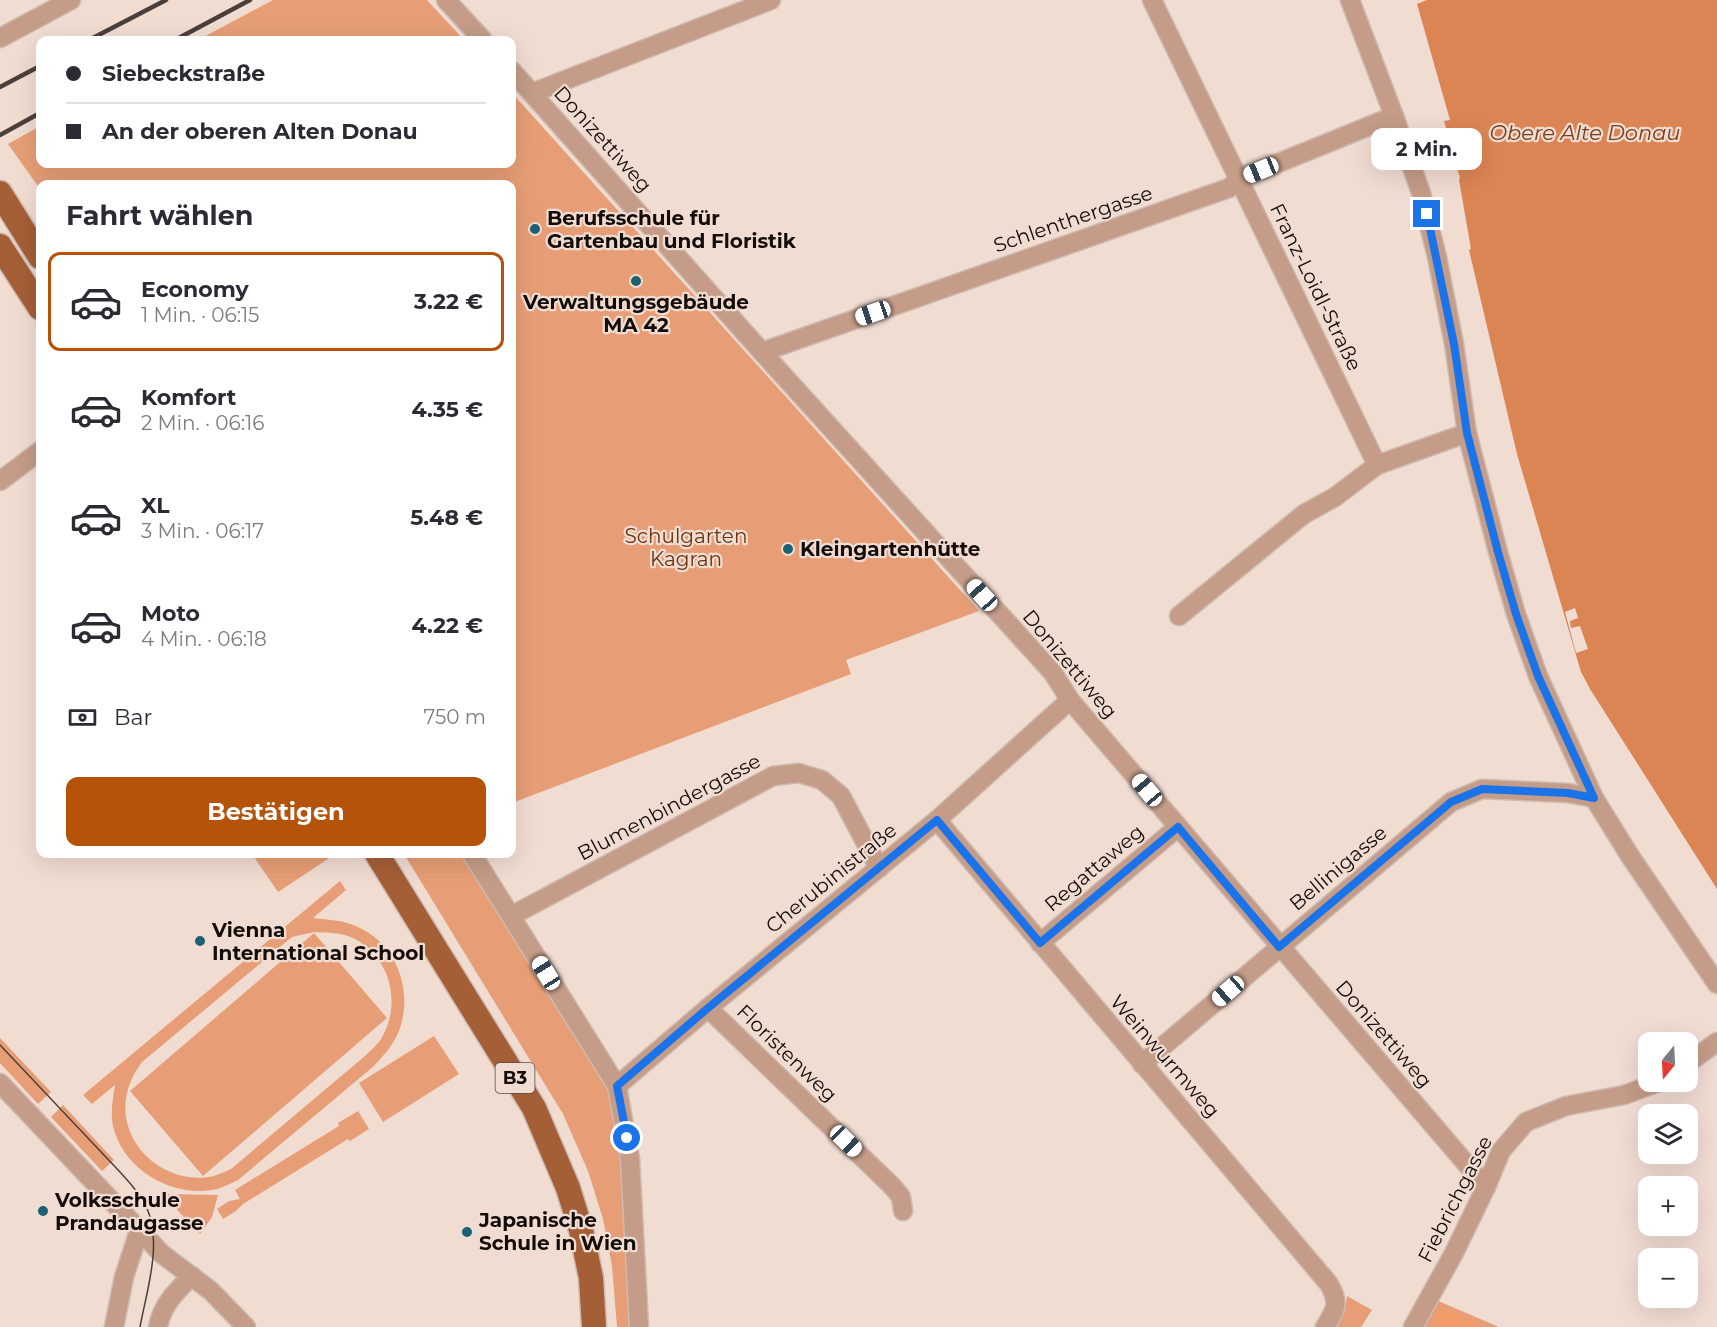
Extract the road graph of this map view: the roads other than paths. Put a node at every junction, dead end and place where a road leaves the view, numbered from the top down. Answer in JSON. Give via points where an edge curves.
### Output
{"nodes":[{"id":1,"x":71,"y":0,"type":"edge"},
{"id":2,"x":446,"y":0,"type":"edge"},
{"id":3,"x":771,"y":0,"type":"edge"},
{"id":4,"x":1152,"y":0,"type":"edge"},
{"id":5,"x":1350,"y":0,"type":"edge"},
{"id":6,"x":479,"y":36,"type":"edge"},
{"id":7,"x":0,"y":38,"type":"edge"},
{"id":8,"x":516,"y":75,"type":"edge"},
{"id":9,"x":532,"y":93,"type":"junction"},
{"id":10,"x":1394,"y":116,"type":"junction"},
{"id":11,"x":1239,"y":179,"type":"junction"},
{"id":12,"x":0,"y":193,"type":"edge"},
{"id":13,"x":0,"y":246,"type":"edge"},
{"id":14,"x":36,"y":251,"type":"edge"},
{"id":15,"x":36,"y":302,"type":"edge"},
{"id":16,"x":762,"y":352,"type":"junction"},
{"id":17,"x":1467,"y":433,"type":"junction"},
{"id":18,"x":36,"y":453,"type":"edge"},
{"id":19,"x":1377,"y":465,"type":"junction"},
{"id":20,"x":0,"y":481,"type":"edge"},
{"id":21,"x":1179,"y":616,"type":"dead end"},
{"id":22,"x":1070,"y":700,"type":"junction"},
{"id":23,"x":1594,"y":798,"type":"junction"},
{"id":24,"x":937,"y":820,"type":"junction"},
{"id":25,"x":1178,"y":827,"type":"junction"},
{"id":26,"x":379,"y":858,"type":"edge"},
{"id":27,"x":390,"y":858,"type":"edge"},
{"id":28,"x":475,"y":858,"type":"edge"},
{"id":29,"x":879,"y":868,"type":"junction"},
{"id":30,"x":511,"y":916,"type":"junction"},
{"id":31,"x":1040,"y":943,"type":"junction"},
{"id":32,"x":1279,"y":947,"type":"junction"},
{"id":33,"x":1717,"y":984,"type":"edge"},
{"id":34,"x":708,"y":1008,"type":"junction"},
{"id":35,"x":1717,"y":1042,"type":"edge"},
{"id":36,"x":1698,"y":1056,"type":"edge"},
{"id":37,"x":1142,"y":1064,"type":"junction"},
{"id":38,"x":0,"y":1083,"type":"edge"},
{"id":39,"x":617,"y":1086,"type":"junction"},
{"id":40,"x":1638,"y":1090,"type":"edge"},
{"id":41,"x":1486,"y":1187,"type":"junction"},
{"id":42,"x":903,"y":1211,"type":"dead end"},
{"id":43,"x":139,"y":1232,"type":"junction"},
{"id":44,"x":192,"y":1276,"type":"junction"},
{"id":45,"x":114,"y":1327,"type":"edge"},
{"id":46,"x":158,"y":1327,"type":"edge"},
{"id":47,"x":246,"y":1327,"type":"edge"},
{"id":48,"x":594,"y":1327,"type":"edge"},
{"id":49,"x":602,"y":1327,"type":"edge"},
{"id":50,"x":639,"y":1327,"type":"edge"},
{"id":51,"x":1325,"y":1327,"type":"edge"},
{"id":52,"x":1413,"y":1327,"type":"edge"}],
"edges":[{"from":1,"to":7,"type":"street"},
{"from":2,"to":6,"type":"street"},
{"from":3,"to":9,"type":"street"},
{"from":4,"to":11,"type":"street","name":"Franz-Loidl-Straße"},
{"from":5,"to":10,"type":"street"},
{"from":8,"to":9,"type":"street","name":"Donizettiweg"},
{"from":9,"to":16,"type":"street","name":"Donizettiweg"},
{"from":10,"to":11,"type":"street","name":"Schlenthergasse"},
{"from":10,"to":17,"type":"street","via":[[1421,193],[1437,257]]},
{"from":11,"to":16,"type":"street","name":"Schlenthergasse","via":[[1229,188]]},
{"from":11,"to":19,"type":"street","name":"Franz-Loidl-Straße"},
{"from":12,"to":14,"type":"main road"},
{"from":13,"to":15,"type":"main road"},
{"from":16,"to":22,"type":"street","name":"Donizettiweg","via":[[1053,673]]},
{"from":17,"to":19,"type":"street"},
{"from":17,"to":23,"type":"street","via":[[1516,614],[1538,676]]},
{"from":18,"to":20,"type":"street"},
{"from":19,"to":21,"type":"street","via":[[1335,498],[1304,514]]},
{"from":22,"to":24,"type":"street","name":"Cherubinistraße"},
{"from":22,"to":25,"type":"street","name":"Donizettiweg"},
{"from":23,"to":32,"type":"street","name":"Bellinigasse","via":[[1482,789],[1451,802]]},
{"from":23,"to":33,"type":"street"},
{"from":24,"to":29,"type":"street","name":"Cherubinistraße"},
{"from":24,"to":31,"type":"street","name":"Weinwurmweg"},
{"from":25,"to":31,"type":"street","name":"Regattaweg"},
{"from":25,"to":32,"type":"street","name":"Donizettiweg"},
{"from":26,"to":48,"type":"main road","number":"B3","via":[[534,1108],[581,1230],[591,1278]]},
{"from":27,"to":49,"type":"main road","number":"B3","via":[[542,1102],[579,1185],[591,1226],[600,1276]]},
{"from":28,"to":30,"type":"street"},
{"from":29,"to":30,"type":"street","name":"Blumenbindergasse","via":[[841,796],[822,780],[800,773],[773,776]]},
{"from":29,"to":34,"type":"street","name":"Cherubinistraße"},
{"from":30,"to":39,"type":"street"},
{"from":31,"to":37,"type":"street","name":"Weinwurmweg"},
{"from":32,"to":37,"type":"street","name":"Bellinigasse"},
{"from":32,"to":41,"type":"street","name":"Donizettiweg"},
{"from":34,"to":39,"type":"street","name":"Cherubinistraße"},
{"from":34,"to":42,"type":"street","name":"Floristenweg","via":[[893,1187],[901,1197]]},
{"from":35,"to":36,"type":"street"},
{"from":37,"to":51,"type":"street","name":"Weinwurmweg","via":[[1329,1284],[1336,1297],[1335,1310]]},
{"from":38,"to":43,"type":"street"},
{"from":39,"to":50,"type":"street","via":[[630,1159]]},
{"from":40,"to":41,"type":"street","name":"Fiebrichgasse","via":[[1566,1106],[1526,1122],[1501,1151]]},
{"from":41,"to":52,"type":"street","name":"Fiebrichgasse"},
{"from":43,"to":44,"type":"street"},
{"from":43,"to":45,"type":"street","via":[[124,1277]]},
{"from":44,"to":46,"type":"street","via":[[166,1304]]},
{"from":44,"to":47,"type":"street"}]}
